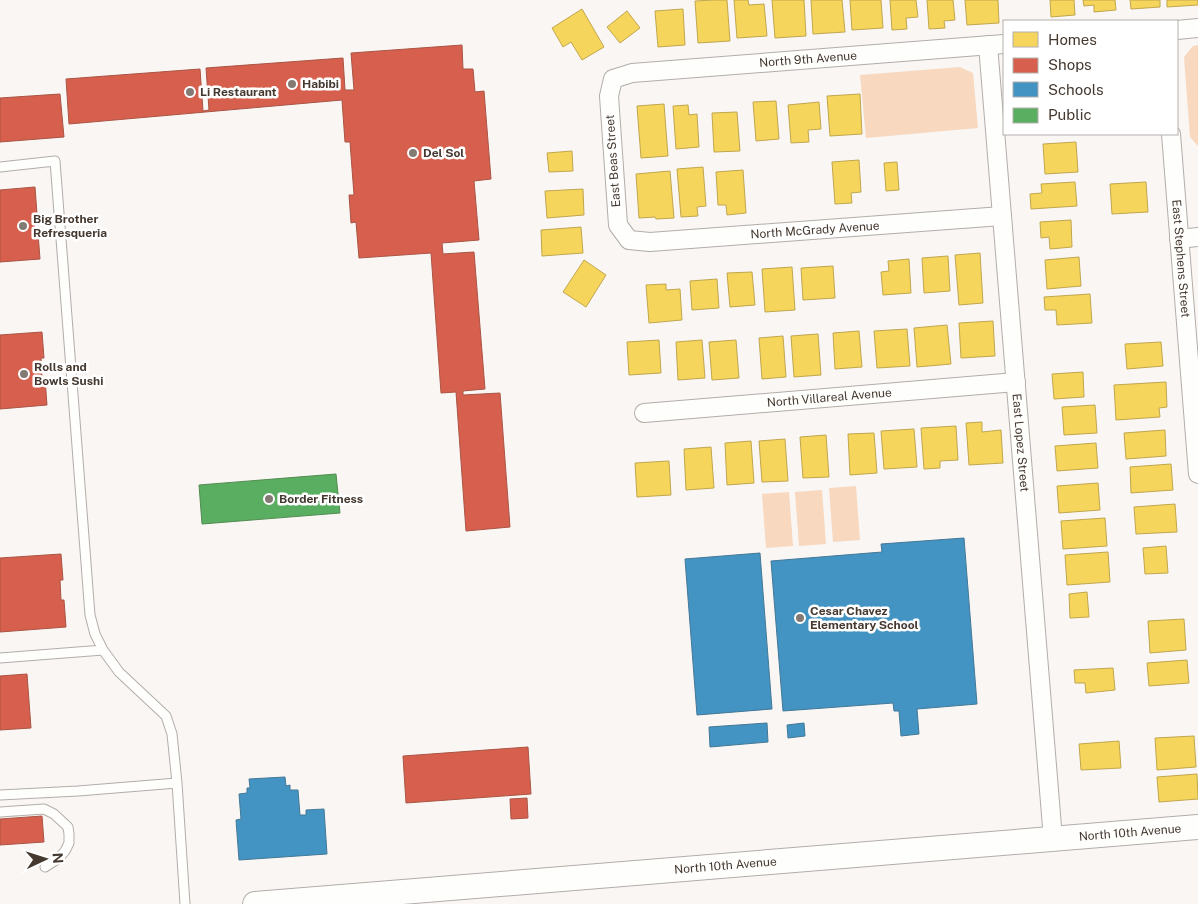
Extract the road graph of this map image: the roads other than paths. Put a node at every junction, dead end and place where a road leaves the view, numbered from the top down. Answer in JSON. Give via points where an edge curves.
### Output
{"nodes":[{"id":1,"x":1198,"y":28,"type":"edge"},
{"id":2,"x":1178,"y":30,"type":"edge"},
{"id":3,"x":996,"y":45,"type":"edge"},
{"id":4,"x":613,"y":79,"type":"joint"},
{"id":5,"x":1171,"y":135,"type":"edge"},
{"id":6,"x":0,"y":167,"type":"edge"},
{"id":7,"x":1002,"y":216,"type":"junction"},
{"id":8,"x":1198,"y":238,"type":"edge"},
{"id":9,"x":1180,"y":239,"type":"junction"},
{"id":10,"x":629,"y":240,"type":"joint"},
{"id":11,"x":1016,"y":382,"type":"junction"},
{"id":12,"x":1195,"y":406,"type":"edge"},
{"id":13,"x":644,"y":413,"type":"dead end"},
{"id":14,"x":1198,"y":474,"type":"edge"},
{"id":15,"x":103,"y":650,"type":"junction"},
{"id":16,"x":0,"y":658,"type":"edge"},
{"id":17,"x":177,"y":783,"type":"junction"},
{"id":18,"x":0,"y":795,"type":"edge"},
{"id":19,"x":0,"y":812,"type":"edge"},
{"id":20,"x":1198,"y":828,"type":"edge"},
{"id":21,"x":1053,"y":839,"type":"junction"},
{"id":22,"x":44,"y":867,"type":"dead end"},
{"id":23,"x":185,"y":904,"type":"edge"},
{"id":24,"x":255,"y":904,"type":"edge"}],
"edges":[{"from":1,"to":2,"type":"street"},
{"from":3,"to":4,"type":"street","name":"North 9th Avenue","via":[[632,73]]},
{"from":3,"to":7,"type":"street","name":"East Lopez Street"},
{"from":4,"to":10,"type":"street","name":"East Beas Street","via":[[609,96],[618,225]]},
{"from":5,"to":9,"type":"street","name":"East Stephens Street"},
{"from":6,"to":15,"type":"lane","via":[[55,162],[90,615]]},
{"from":7,"to":10,"type":"street","name":"North McGrady Avenue","via":[[650,242]]},
{"from":7,"to":11,"type":"street","name":"East Lopez Street"},
{"from":8,"to":9,"type":"street"},
{"from":9,"to":12,"type":"street","name":"East Stephens Street"},
{"from":11,"to":13,"type":"street","name":"North Villareal Avenue"},
{"from":11,"to":21,"type":"street","name":"East Lopez Street"},
{"from":12,"to":14,"type":"street","name":"East Stephens Street"},
{"from":15,"to":16,"type":"lane"},
{"from":15,"to":17,"type":"lane","via":[[119,672],[166,716],[172,734]]},
{"from":17,"to":18,"type":"lane"},
{"from":17,"to":23,"type":"lane"},
{"from":19,"to":22,"type":"lane","via":[[44,809],[68,827],[66,852]]},
{"from":20,"to":21,"type":"main road","name":"North 10th Avenue"},
{"from":21,"to":24,"type":"main road","name":"North 10th Avenue"}]}
